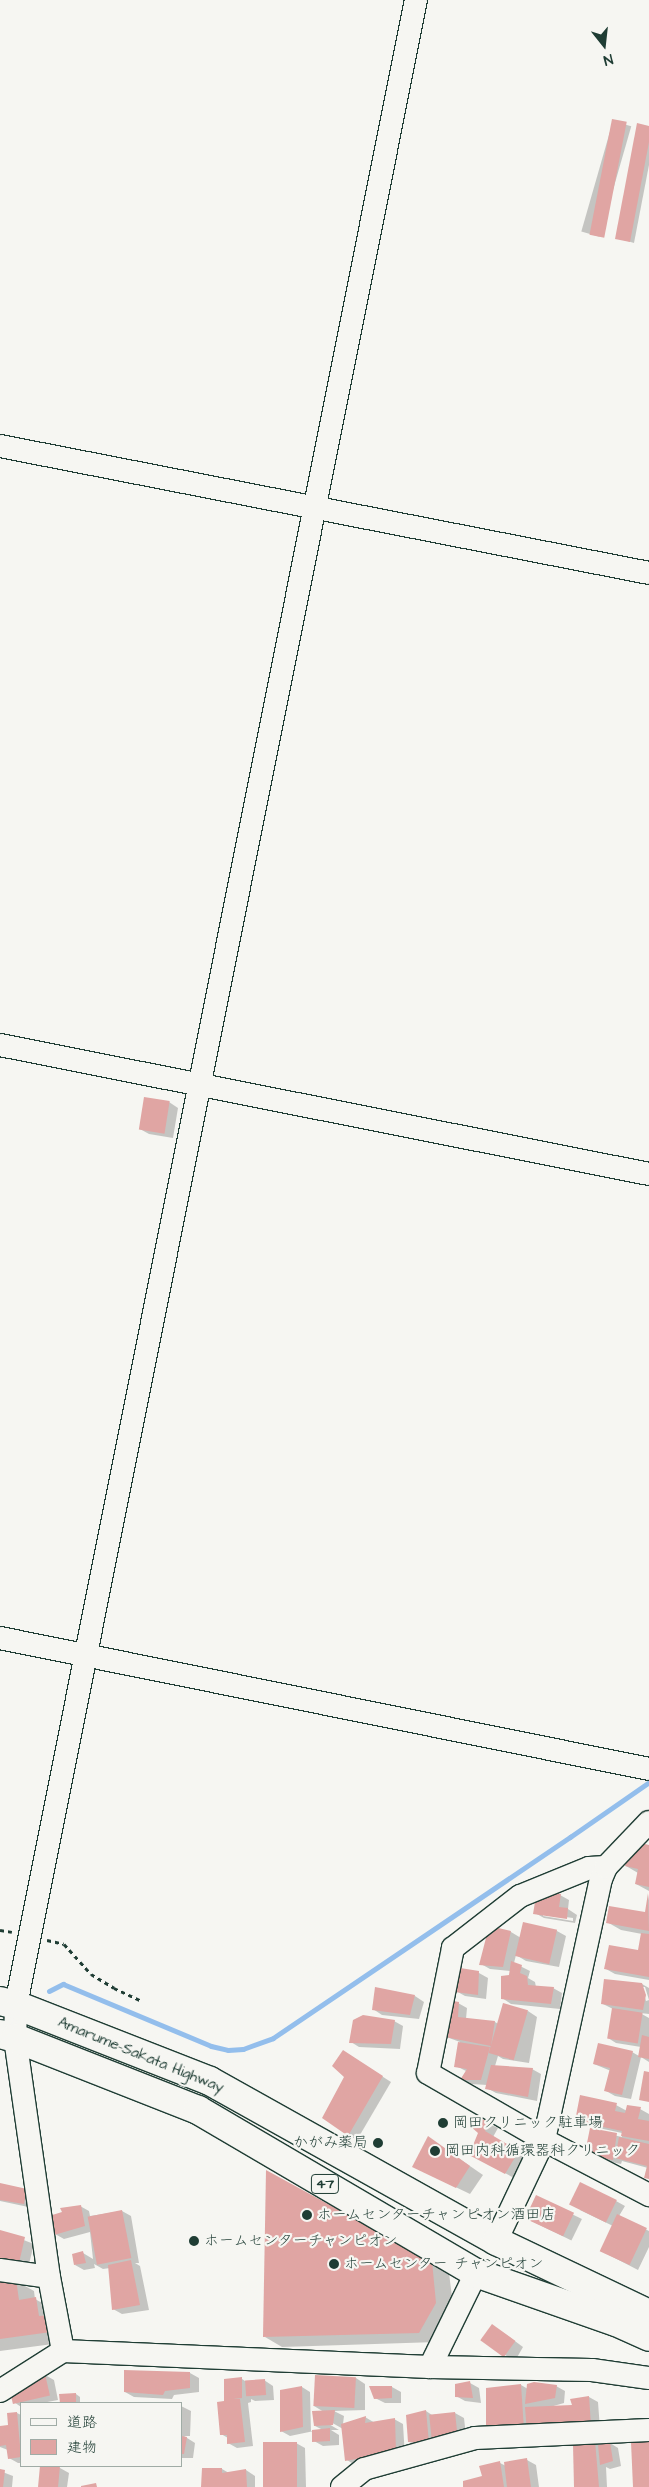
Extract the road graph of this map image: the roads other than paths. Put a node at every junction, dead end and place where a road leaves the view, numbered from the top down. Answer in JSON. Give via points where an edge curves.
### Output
{"nodes":[{"id":1,"x":416,"y":0,"type":"edge"},
{"id":2,"x":0,"y":446,"type":"edge"},
{"id":3,"x":316,"y":507,"type":"junction"},
{"id":4,"x":649,"y":573,"type":"edge"},
{"id":5,"x":0,"y":1045,"type":"edge"},
{"id":6,"x":200,"y":1084,"type":"junction"},
{"id":7,"x":649,"y":1174,"type":"edge"},
{"id":8,"x":0,"y":1638,"type":"edge"},
{"id":9,"x":86,"y":1656,"type":"junction"},
{"id":10,"x":649,"y":1769,"type":"edge"},
{"id":11,"x":649,"y":1822,"type":"edge"},
{"id":12,"x":606,"y":1867,"type":"junction"},
{"id":13,"x":8,"y":2003,"type":"edge"},
{"id":14,"x":7,"y":2036,"type":"edge"},
{"id":15,"x":544,"y":2140,"type":"junction"},
{"id":16,"x":649,"y":2195,"type":"edge"},
{"id":17,"x":496,"y":2240,"type":"junction"},
{"id":18,"x":0,"y":2270,"type":"edge"},
{"id":19,"x":476,"y":2273,"type":"junction"},
{"id":20,"x":49,"y":2277,"type":"junction"},
{"id":21,"x":649,"y":2314,"type":"edge"},
{"id":22,"x":649,"y":2337,"type":"edge"},
{"id":23,"x":63,"y":2352,"type":"junction"},
{"id":24,"x":430,"y":2367,"type":"junction"},
{"id":25,"x":649,"y":2378,"type":"edge"},
{"id":26,"x":0,"y":2391,"type":"edge"},
{"id":27,"x":649,"y":2430,"type":"edge"},
{"id":28,"x":342,"y":2487,"type":"edge"}],
"edges":[{"from":1,"to":3,"type":"street"},
{"from":2,"to":3,"type":"street"},
{"from":3,"to":4,"type":"street"},
{"from":3,"to":6,"type":"street"},
{"from":5,"to":6,"type":"street"},
{"from":6,"to":7,"type":"street"},
{"from":6,"to":9,"type":"street"},
{"from":8,"to":9,"type":"street"},
{"from":9,"to":10,"type":"street"},
{"from":9,"to":13,"type":"street","via":[[30,1936]]},
{"from":11,"to":12,"type":"street"},
{"from":12,"to":15,"type":"street"},
{"from":12,"to":15,"type":"street","via":[[589,1868],[520,1896],[453,1948],[428,2073]]},
{"from":13,"to":14,"type":"street"},
{"from":13,"to":17,"type":"highway","name":"Amarume-Sakata Highway","number":"47","via":[[210,2081]]},
{"from":14,"to":19,"type":"highway","name":"Amarume-Sakata Highway","number":"47","via":[[198,2110]]},
{"from":14,"to":20,"type":"street"},
{"from":15,"to":16,"type":"street"},
{"from":15,"to":17,"type":"street"},
{"from":17,"to":21,"type":"highway","name":"Amarume-Sakata Highway","number":"47"},
{"from":18,"to":20,"type":"street"},
{"from":19,"to":22,"type":"highway","name":"Amarume-Sakata Highway","number":"47","via":[[616,2322]]},
{"from":19,"to":24,"type":"street"},
{"from":20,"to":23,"type":"street"},
{"from":23,"to":24,"type":"street"},
{"from":23,"to":26,"type":"street"},
{"from":24,"to":25,"type":"street","via":[[592,2370]]},
{"from":27,"to":28,"type":"street","via":[[475,2438],[364,2469]]}]}
